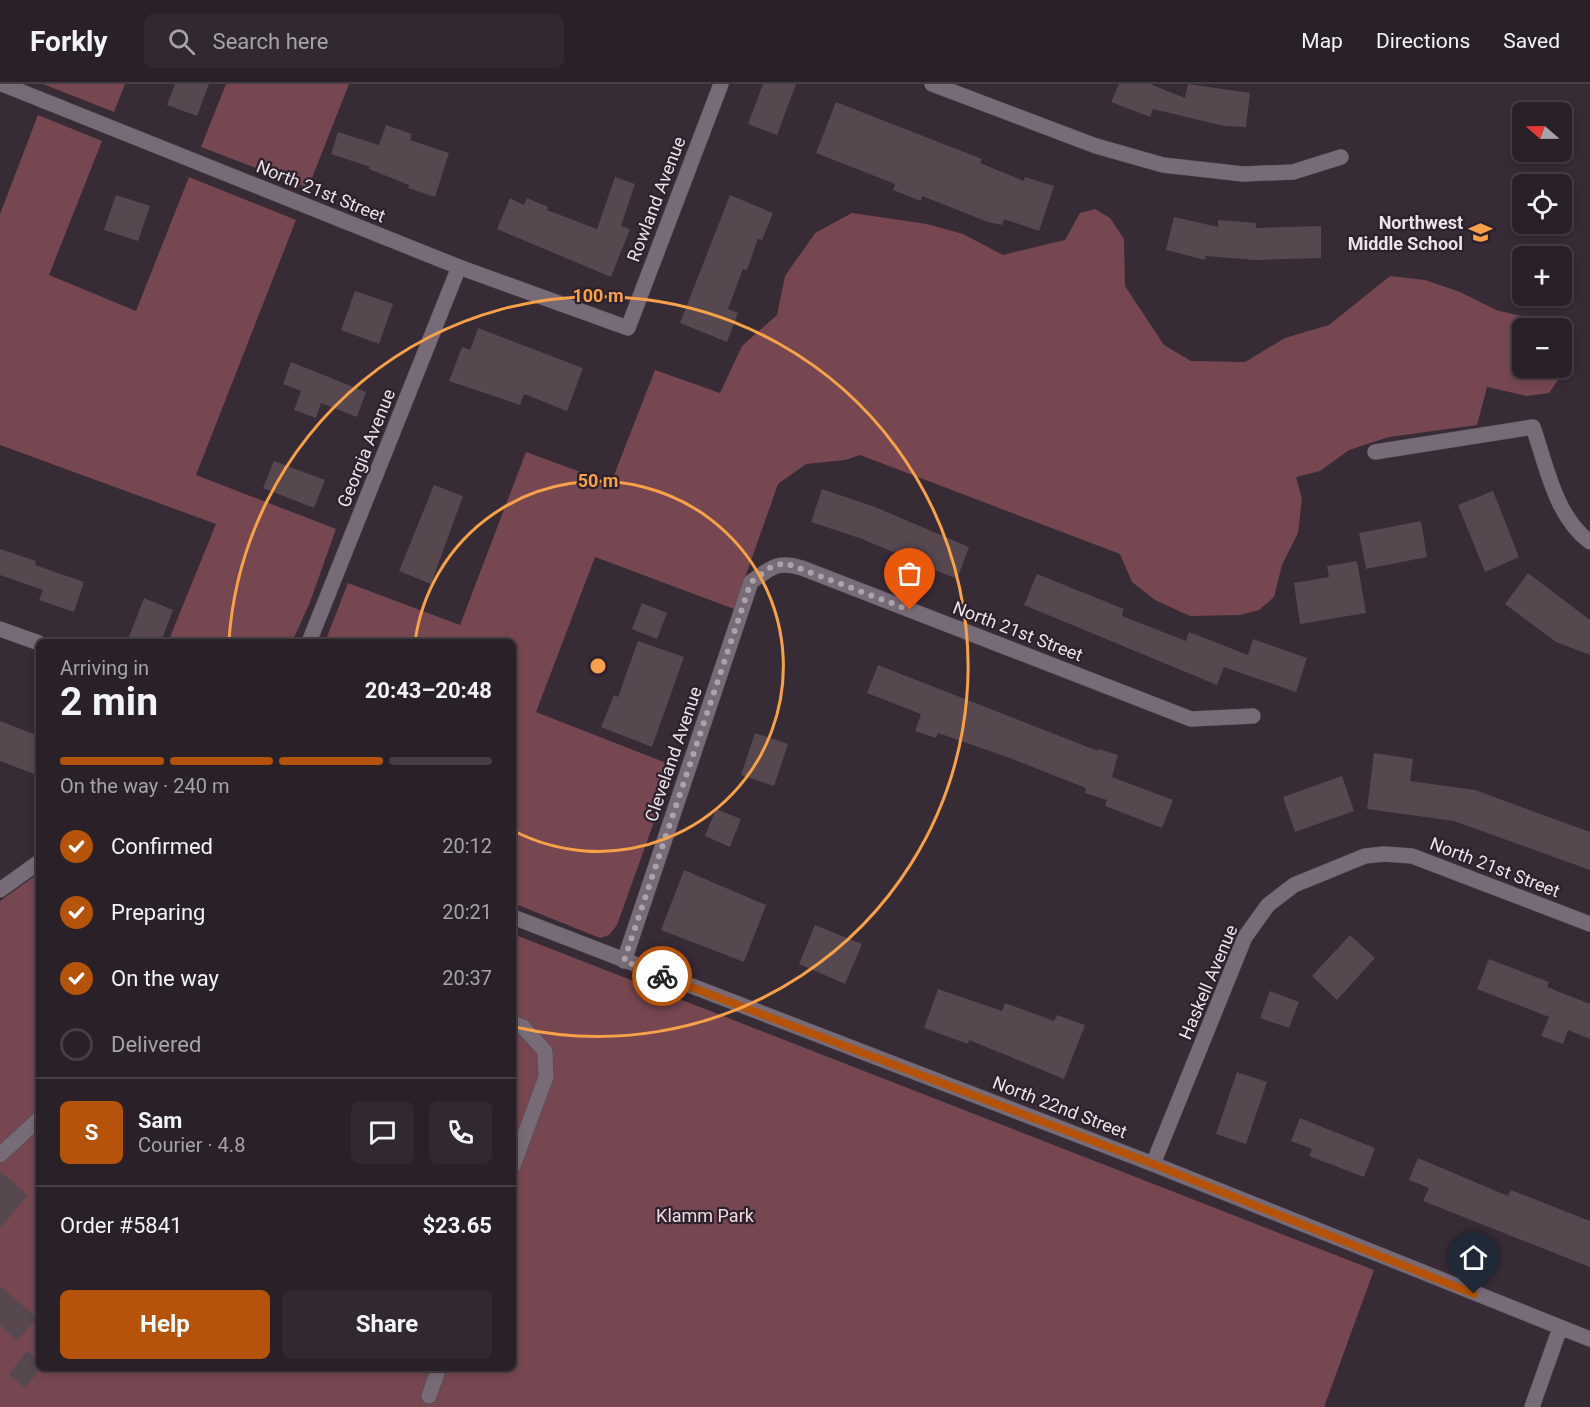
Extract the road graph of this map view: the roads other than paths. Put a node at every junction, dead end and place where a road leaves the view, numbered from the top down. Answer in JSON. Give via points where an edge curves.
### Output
{"nodes":[{"id":1,"x":2,"y":84,"type":"edge"},
{"id":2,"x":722,"y":84,"type":"edge"},
{"id":3,"x":932,"y":84,"type":"edge"},
{"id":4,"x":1341,"y":157,"type":"dead end"},
{"id":5,"x":459,"y":267,"type":"junction"},
{"id":6,"x":628,"y":328,"type":"joint"},
{"id":7,"x":1375,"y":452,"type":"dead end"},
{"id":8,"x":1590,"y":542,"type":"edge"},
{"id":9,"x":771,"y":567,"type":"joint"},
{"id":10,"x":0,"y":628,"type":"edge"},
{"id":11,"x":310,"y":639,"type":"edge"},
{"id":12,"x":36,"y":642,"type":"edge"},
{"id":13,"x":1253,"y":717,"type":"dead end"},
{"id":14,"x":1384,"y":854,"type":"joint"},
{"id":15,"x":36,"y":864,"type":"edge"},
{"id":16,"x":0,"y":890,"type":"edge"},
{"id":17,"x":516,"y":918,"type":"edge"},
{"id":18,"x":1590,"y":924,"type":"edge"},
{"id":19,"x":624,"y":961,"type":"junction"},
{"id":20,"x":516,"y":1024,"type":"edge"},
{"id":21,"x":36,"y":1122,"type":"edge"},
{"id":22,"x":0,"y":1155,"type":"edge"},
{"id":23,"x":516,"y":1158,"type":"edge"},
{"id":24,"x":1153,"y":1164,"type":"junction"},
{"id":25,"x":1560,"y":1328,"type":"junction"},
{"id":26,"x":1590,"y":1339,"type":"edge"},
{"id":27,"x":438,"y":1371,"type":"edge"},
{"id":28,"x":429,"y":1396,"type":"dead end"},
{"id":29,"x":1532,"y":1407,"type":"edge"}],
"edges":[{"from":1,"to":5,"type":"street","name":"North 21st Street"},
{"from":2,"to":6,"type":"street","name":"Rowland Avenue"},
{"from":3,"to":4,"type":"street","via":[[1096,146],[1163,165],[1243,174],[1293,172]]},
{"from":5,"to":6,"type":"street","name":"North 21st Street"},
{"from":5,"to":11,"type":"street","name":"Georgia Avenue"},
{"from":7,"to":8,"type":"street","via":[[1533,427],[1560,504],[1575,530]]},
{"from":9,"to":13,"type":"street","name":"North 21st Street","via":[[785,563],[802,568],[1191,719]]},
{"from":9,"to":19,"type":"street","name":"Cleveland Avenue","via":[[751,582]]},
{"from":10,"to":12,"type":"street"},
{"from":14,"to":18,"type":"street","name":"North 21st Street","via":[[1412,856]]},
{"from":14,"to":24,"type":"street","name":"Haskell Avenue","via":[[1328,869],[1294,885],[1268,905],[1245,937]]},
{"from":15,"to":16,"type":"street"},
{"from":17,"to":19,"type":"street","name":"North 22nd Street"},
{"from":19,"to":24,"type":"street","name":"North 22nd Street"},
{"from":20,"to":23,"type":"street","via":[[545,1051],[546,1077]]},
{"from":21,"to":22,"type":"street"},
{"from":24,"to":25,"type":"street","name":"North 22nd Street"},
{"from":25,"to":26,"type":"street","name":"North 22nd Street"},
{"from":25,"to":29,"type":"street"},
{"from":27,"to":28,"type":"street"}]}
